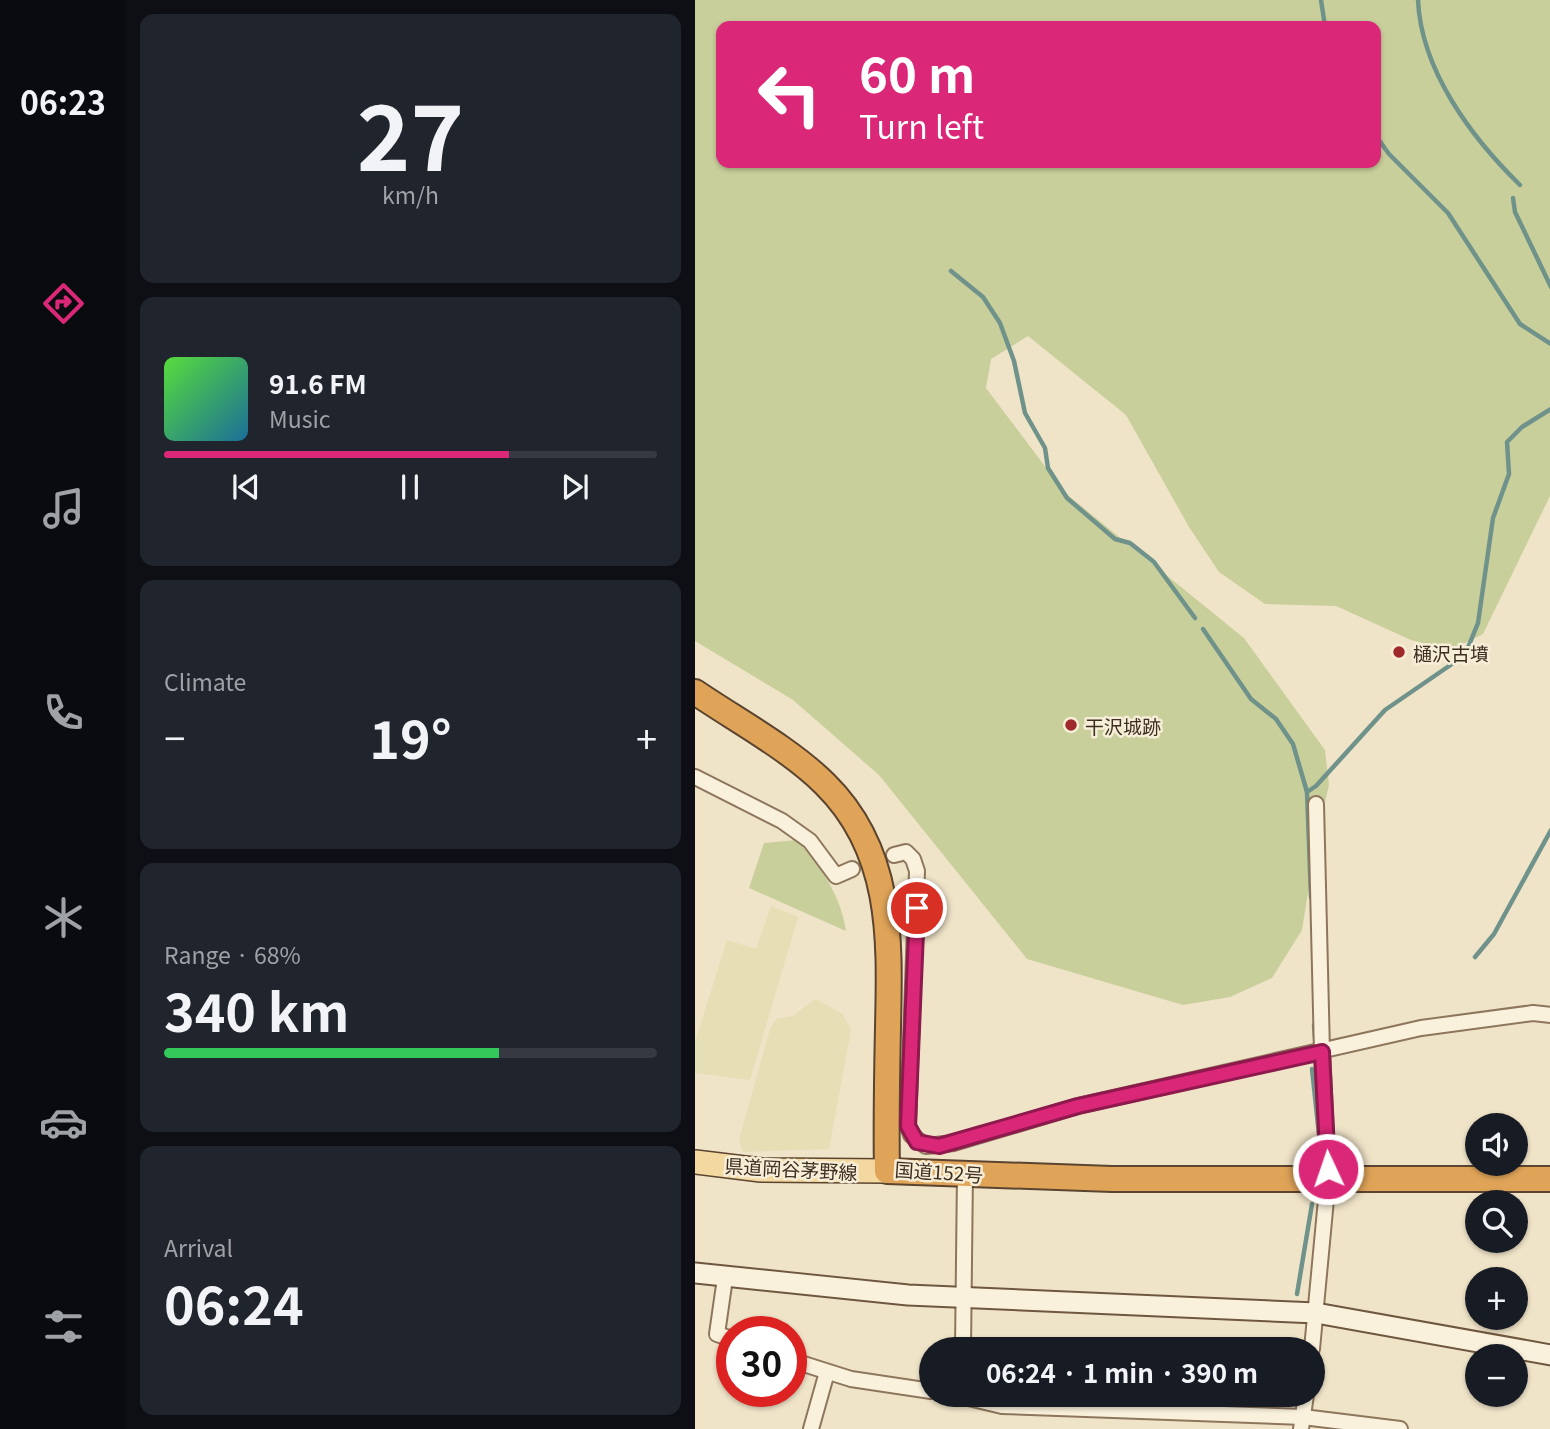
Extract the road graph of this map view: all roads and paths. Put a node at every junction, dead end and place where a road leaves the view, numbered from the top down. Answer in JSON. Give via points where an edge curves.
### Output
{"nodes":[{"id":1,"x":695,"y":692,"type":"edge"},
{"id":2,"x":695,"y":777,"type":"edge"},
{"id":3,"x":1316,"y":804,"type":"dead end"},
{"id":4,"x":894,"y":855,"type":"dead end"},
{"id":5,"x":852,"y":869,"type":"dead end"},
{"id":6,"x":1550,"y":1016,"type":"edge"},
{"id":7,"x":1322,"y":1052,"type":"junction"},
{"id":8,"x":695,"y":1162,"type":"edge"},
{"id":9,"x":887,"y":1171,"type":"junction"},
{"id":10,"x":965,"y":1173,"type":"junction"},
{"id":11,"x":1329,"y":1178,"type":"junction"},
{"id":12,"x":1550,"y":1179,"type":"edge"},
{"id":13,"x":695,"y":1273,"type":"edge"},
{"id":14,"x":725,"y":1278,"type":"junction"},
{"id":15,"x":965,"y":1297,"type":"junction"},
{"id":16,"x":1316,"y":1313,"type":"junction"},
{"id":17,"x":720,"y":1316,"type":"edge"},
{"id":18,"x":963,"y":1337,"type":"edge"},
{"id":19,"x":1313,"y":1337,"type":"edge"},
{"id":20,"x":1550,"y":1355,"type":"edge"},
{"id":21,"x":807,"y":1365,"type":"edge"},
{"id":22,"x":827,"y":1372,"type":"junction"},
{"id":23,"x":919,"y":1389,"type":"edge"},
{"id":24,"x":1020,"y":1407,"type":"edge"},
{"id":25,"x":1302,"y":1423,"type":"edge"},
{"id":26,"x":811,"y":1429,"type":"edge"},
{"id":27,"x":1400,"y":1429,"type":"edge"}],
"edges":[{"from":1,"to":9,"type":"highway","name":"国道152号","via":[[824,783],[848,811],[873,856],[886,905],[890,961]]},
{"from":2,"to":5,"type":"street","via":[[782,821],[810,841],[837,876]]},
{"from":3,"to":7,"type":"street"},
{"from":4,"to":7,"type":"street","via":[[906,852],[917,871],[908,1126],[917,1142],[926,1146],[954,1143],[1078,1106]]},
{"from":6,"to":7,"type":"street","via":[[1533,1013],[1453,1023]]},
{"from":7,"to":11,"type":"street"},
{"from":8,"to":9,"type":"main road","name":"県道岡谷茅野線","via":[[761,1170]]},
{"from":9,"to":10,"type":"highway","name":"国道152号"},
{"from":10,"to":11,"type":"highway","name":"国道152号","via":[[1112,1179]]},
{"from":10,"to":15,"type":"street"},
{"from":11,"to":12,"type":"highway","name":"国道152号"},
{"from":11,"to":16,"type":"street"},
{"from":13,"to":14,"type":"street"},
{"from":14,"to":15,"type":"street"},
{"from":14,"to":17,"type":"street"},
{"from":15,"to":16,"type":"street"},
{"from":15,"to":18,"type":"street"},
{"from":16,"to":19,"type":"street"},
{"from":16,"to":20,"type":"street"},
{"from":21,"to":22,"type":"street"},
{"from":22,"to":23,"type":"street"},
{"from":22,"to":26,"type":"street"},
{"from":24,"to":25,"type":"street"},
{"from":25,"to":27,"type":"street"}]}
